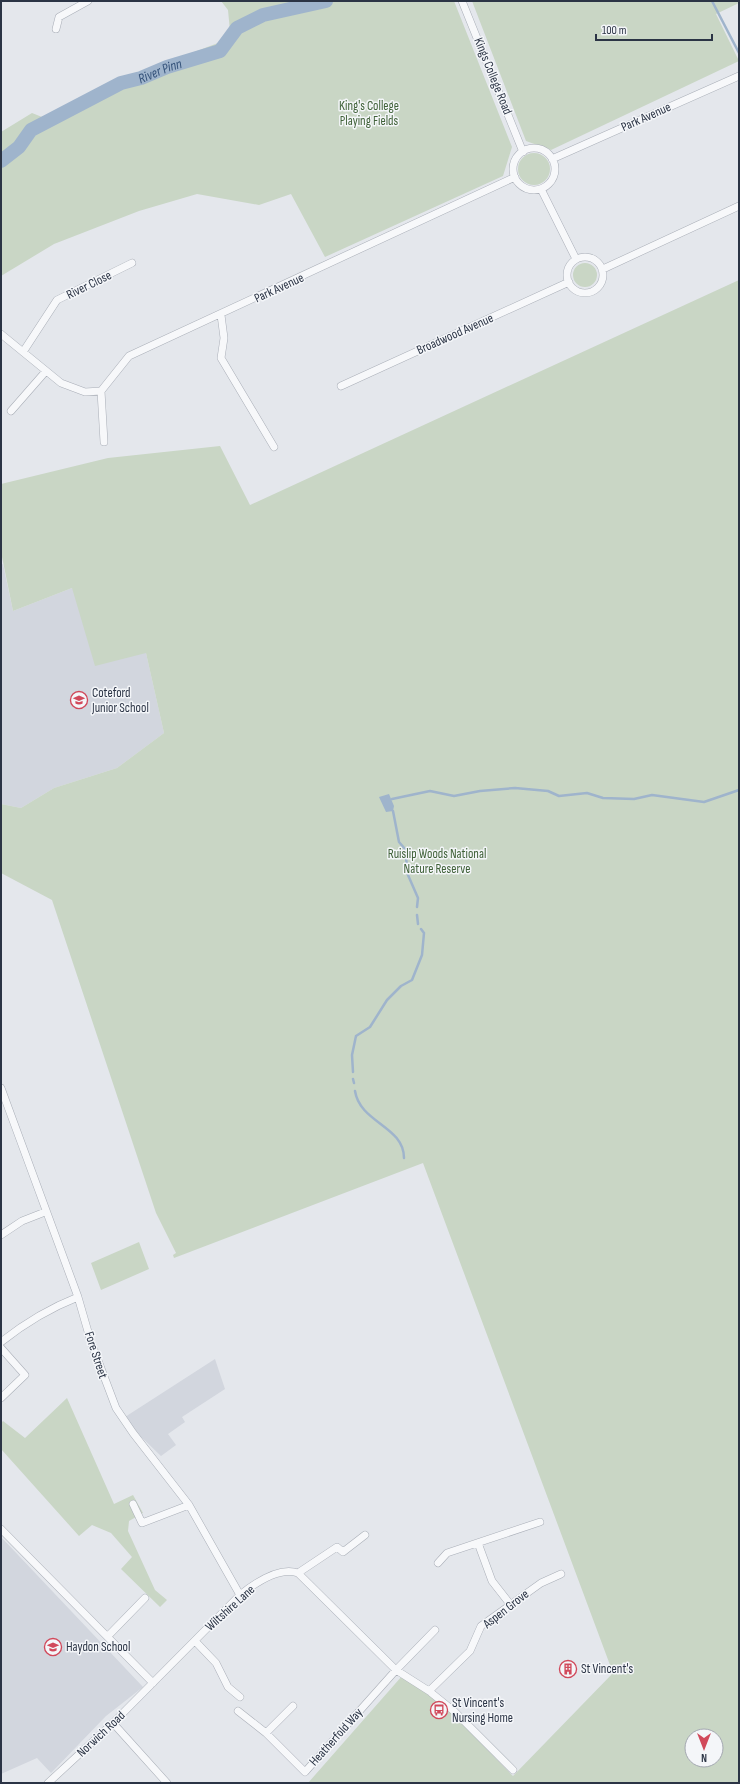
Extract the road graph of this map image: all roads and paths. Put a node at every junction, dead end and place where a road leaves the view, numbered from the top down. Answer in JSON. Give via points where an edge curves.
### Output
{"nodes":[{"id":1,"x":88,"y":1,"type":"edge"},
{"id":2,"x":462,"y":1,"type":"edge"},
{"id":3,"x":56,"y":29,"type":"dead end"},
{"id":4,"x":739,"y":76,"type":"edge"},
{"id":5,"x":523,"y":152,"type":"junction"},
{"id":6,"x":552,"y":159,"type":"junction"},
{"id":7,"x":515,"y":177,"type":"junction"},
{"id":8,"x":541,"y":189,"type":"junction"},
{"id":9,"x":739,"y":206,"type":"edge"},
{"id":10,"x":576,"y":259,"type":"junction"},
{"id":11,"x":132,"y":263,"type":"dead end"},
{"id":12,"x":603,"y":269,"type":"junction"},
{"id":13,"x":569,"y":282,"type":"junction"},
{"id":14,"x":221,"y":315,"type":"junction"},
{"id":15,"x":1,"y":334,"type":"edge"},
{"id":16,"x":23,"y":352,"type":"junction"},
{"id":17,"x":46,"y":371,"type":"junction"},
{"id":18,"x":341,"y":386,"type":"dead end"},
{"id":19,"x":101,"y":391,"type":"junction"},
{"id":20,"x":11,"y":410,"type":"dead end"},
{"id":21,"x":104,"y":442,"type":"dead end"},
{"id":22,"x":274,"y":447,"type":"dead end"},
{"id":23,"x":1,"y":1088,"type":"edge"},
{"id":24,"x":45,"y":1212,"type":"junction"},
{"id":25,"x":1,"y":1235,"type":"edge"},
{"id":26,"x":78,"y":1297,"type":"junction"},
{"id":27,"x":1,"y":1342,"type":"edge"},
{"id":28,"x":1,"y":1348,"type":"edge"},
{"id":29,"x":1,"y":1398,"type":"edge"},
{"id":30,"x":133,"y":1504,"type":"dead end"},
{"id":31,"x":189,"y":1505,"type":"junction"},
{"id":32,"x":540,"y":1522,"type":"dead end"},
{"id":33,"x":1,"y":1529,"type":"edge"},
{"id":34,"x":365,"y":1535,"type":"dead end"},
{"id":35,"x":478,"y":1543,"type":"junction"},
{"id":36,"x":438,"y":1563,"type":"dead end"},
{"id":37,"x":298,"y":1573,"type":"junction"},
{"id":38,"x":561,"y":1574,"type":"dead end"},
{"id":39,"x":240,"y":1595,"type":"junction"},
{"id":40,"x":145,"y":1598,"type":"dead end"},
{"id":41,"x":510,"y":1604,"type":"junction"},
{"id":42,"x":434,"y":1630,"type":"dead end"},
{"id":43,"x":108,"y":1636,"type":"junction"},
{"id":44,"x":195,"y":1641,"type":"junction"},
{"id":45,"x":396,"y":1670,"type":"junction"},
{"id":46,"x":153,"y":1683,"type":"junction"},
{"id":47,"x":429,"y":1691,"type":"junction"},
{"id":48,"x":240,"y":1697,"type":"dead end"},
{"id":49,"x":293,"y":1706,"type":"dead end"},
{"id":50,"x":238,"y":1710,"type":"dead end"},
{"id":51,"x":113,"y":1723,"type":"junction"},
{"id":52,"x":266,"y":1733,"type":"junction"},
{"id":53,"x":514,"y":1770,"type":"dead end"},
{"id":54,"x":48,"y":1783,"type":"edge"},
{"id":55,"x":168,"y":1783,"type":"edge"}],
"edges":[{"from":1,"to":3,"type":"street","via":[[59,17]]},
{"from":2,"to":5,"type":"street","name":"Kings College Road"},
{"from":4,"to":6,"type":"street","name":"Park Avenue"},
{"from":5,"to":6,"type":"street","via":[[536,148]]},
{"from":5,"to":7,"type":"street","via":[[514,163]]},
{"from":6,"to":8,"type":"street","via":[[554,176],[551,182]]},
{"from":7,"to":8,"type":"street","via":[[528,189]]},
{"from":7,"to":14,"type":"street","name":"Park Avenue"},
{"from":8,"to":10,"type":"street"},
{"from":9,"to":12,"type":"street"},
{"from":10,"to":12,"type":"street","via":[[595,259]]},
{"from":10,"to":13,"type":"street","via":[[568,269]]},
{"from":11,"to":16,"type":"street","name":"River Close","via":[[57,300]]},
{"from":12,"to":13,"type":"street","via":[[602,283],[592,292],[579,292]]},
{"from":13,"to":18,"type":"street","name":"Broadwood Avenue"},
{"from":14,"to":19,"type":"street","name":"Park Avenue","via":[[129,356]]},
{"from":14,"to":22,"type":"street","via":[[224,338],[221,358]]},
{"from":15,"to":16,"type":"street"},
{"from":16,"to":17,"type":"street"},
{"from":17,"to":19,"type":"street","via":[[62,383],[86,392]]},
{"from":17,"to":20,"type":"street"},
{"from":19,"to":21,"type":"street"},
{"from":23,"to":24,"type":"street","name":"Fore Street"},
{"from":24,"to":25,"type":"street"},
{"from":24,"to":26,"type":"street","name":"Fore Street"},
{"from":26,"to":27,"type":"street","via":[[20,1327]]},
{"from":26,"to":31,"type":"street","name":"Fore Street","via":[[91,1342],[116,1408],[132,1433]]},
{"from":28,"to":29,"type":"street","via":[[25,1375]]},
{"from":30,"to":31,"type":"street","via":[[142,1523]]},
{"from":31,"to":39,"type":"street","name":"Fore Street"},
{"from":32,"to":35,"type":"street"},
{"from":33,"to":43,"type":"street"},
{"from":34,"to":37,"type":"street","via":[[343,1552],[337,1547]]},
{"from":35,"to":36,"type":"street","via":[[447,1553]]},
{"from":35,"to":41,"type":"street","via":[[492,1581]]},
{"from":37,"to":39,"type":"street","name":"Wiltshire Lane","via":[[280,1572]]},
{"from":37,"to":45,"type":"street"},
{"from":38,"to":41,"type":"street","name":"Aspen Grove","via":[[541,1583]]},
{"from":39,"to":44,"type":"street","name":"Wiltshire Lane"},
{"from":40,"to":43,"type":"street"},
{"from":41,"to":47,"type":"street","name":"Aspen Grove","via":[[481,1626],[470,1652]]},
{"from":42,"to":45,"type":"street"},
{"from":43,"to":46,"type":"street"},
{"from":44,"to":46,"type":"street","name":"Wiltshire Lane"},
{"from":44,"to":48,"type":"street","via":[[216,1663],[228,1686]]},
{"from":45,"to":47,"type":"street"},
{"from":45,"to":52,"type":"street","name":"Heatherfold Way","via":[[305,1772]]},
{"from":46,"to":51,"type":"street","name":"Norwich Road"},
{"from":47,"to":53,"type":"street","via":[[456,1712]]},
{"from":49,"to":52,"type":"street"},
{"from":50,"to":52,"type":"street","name":"Heatherfold Way"},
{"from":51,"to":54,"type":"street","name":"Norwich Road"},
{"from":51,"to":55,"type":"street"}]}
